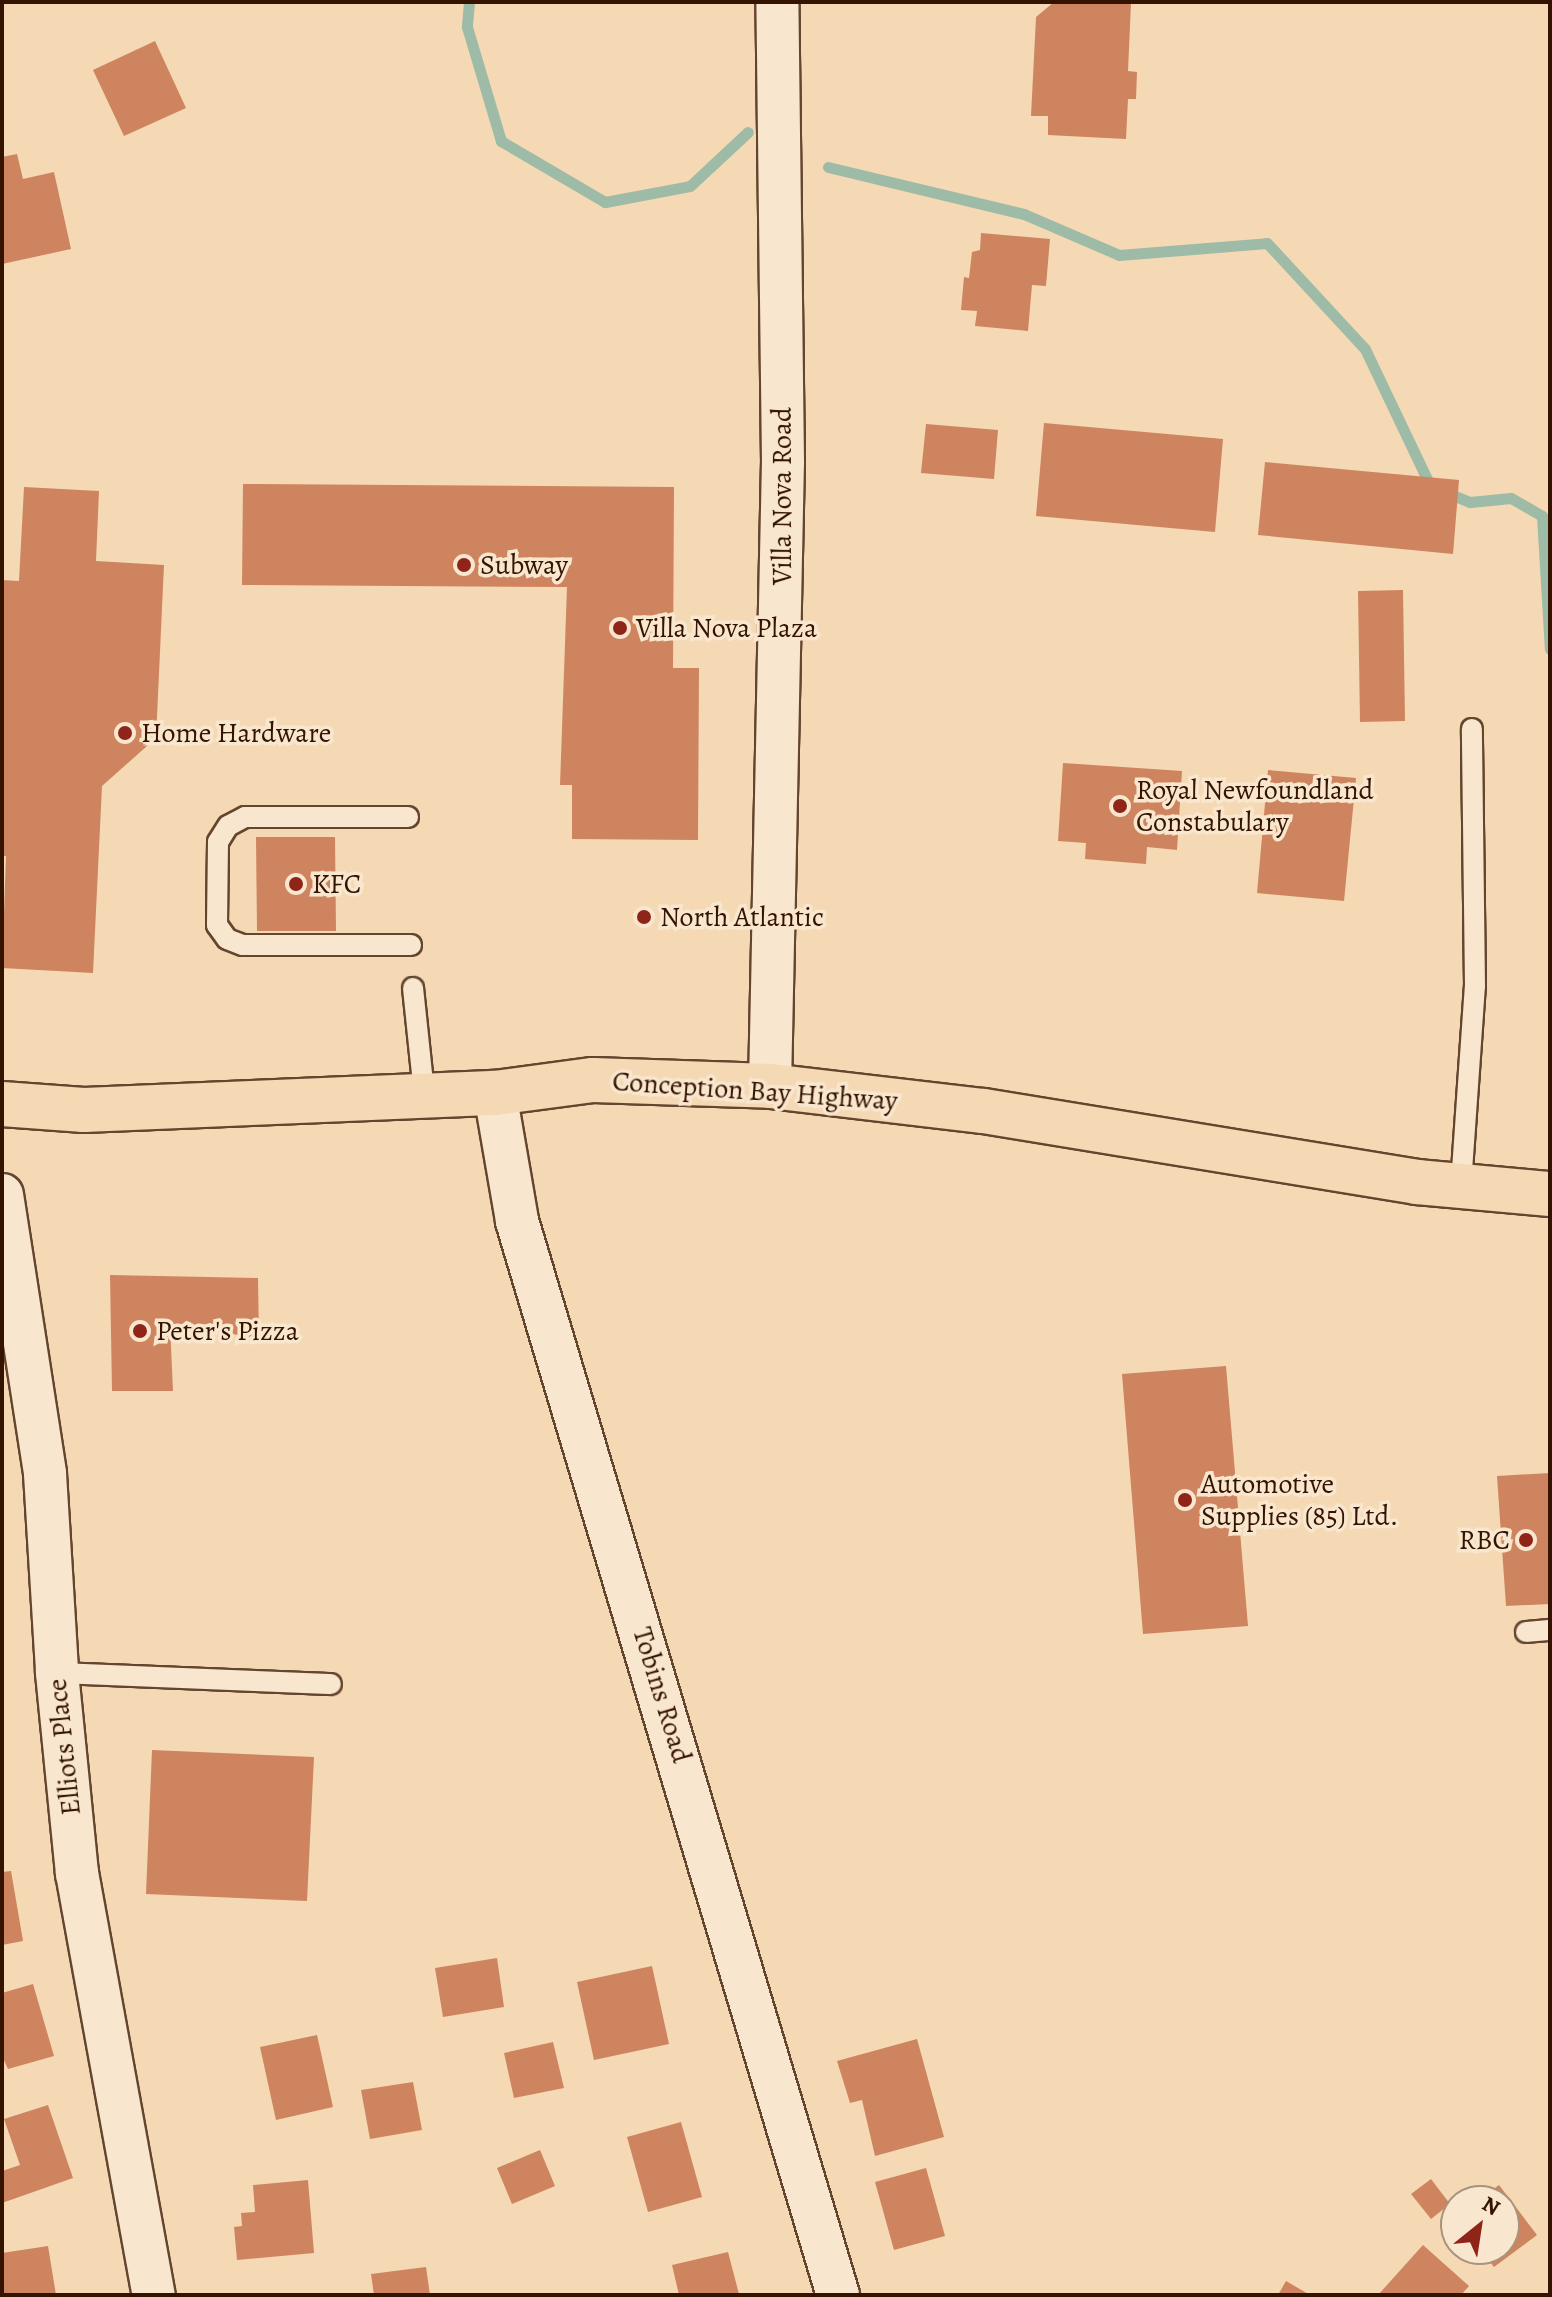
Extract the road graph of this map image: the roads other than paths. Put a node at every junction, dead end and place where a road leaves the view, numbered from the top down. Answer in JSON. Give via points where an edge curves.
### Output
{"nodes":[{"id":1,"x":777,"y":2,"type":"edge"},
{"id":2,"x":1472,"y":729,"type":"dead end"},
{"id":3,"x":408,"y":817,"type":"dead end"},
{"id":4,"x":411,"y":945,"type":"dead end"},
{"id":5,"x":413,"y":988,"type":"dead end"},
{"id":6,"x":770,"y":1086,"type":"junction"},
{"id":7,"x":424,"y":1092,"type":"junction"},
{"id":8,"x":495,"y":1093,"type":"junction"},
{"id":9,"x":2,"y":1104,"type":"edge"},
{"id":10,"x":1461,"y":1185,"type":"junction"},
{"id":11,"x":1550,"y":1194,"type":"edge"},
{"id":12,"x":2,"y":1195,"type":"edge"},
{"id":13,"x":5,"y":1241,"type":"edge"},
{"id":14,"x":11,"y":1320,"type":"edge"},
{"id":15,"x":1550,"y":1630,"type":"edge"},
{"id":16,"x":1526,"y":1632,"type":"dead end"},
{"id":17,"x":57,"y":1673,"type":"junction"},
{"id":18,"x":331,"y":1684,"type":"dead end"},
{"id":19,"x":154,"y":2295,"type":"edge"},
{"id":20,"x":838,"y":2295,"type":"edge"}],
"edges":[{"from":1,"to":6,"type":"street","name":"Villa Nova Road","via":[[783,462]]},
{"from":2,"to":10,"type":"lane","via":[[1475,986]]},
{"from":3,"to":4,"type":"lane","via":[[245,817],[228,826],[218,842],[217,925],[227,939],[243,945]]},
{"from":5,"to":7,"type":"lane"},
{"from":6,"to":8,"type":"main road","name":"Conception Bay Highway","via":[[593,1080]]},
{"from":6,"to":10,"type":"main road","name":"Conception Bay Highway","via":[[984,1111],[1280,1163]]},
{"from":7,"to":8,"type":"main road","name":"Conception Bay Highway"},
{"from":7,"to":9,"type":"main road","name":"Conception Bay Highway","via":[[84,1110]]},
{"from":8,"to":20,"type":"street","name":"Tobins Road","via":[[517,1221]]},
{"from":10,"to":11,"type":"main road","name":"Conception Bay Highway"},
{"from":12,"to":13,"type":"street","name":"Elliots Place"},
{"from":13,"to":14,"type":"street","name":"Elliots Place"},
{"from":14,"to":17,"type":"street","name":"Elliots Place","via":[[45,1474]]},
{"from":15,"to":16,"type":"lane"},
{"from":17,"to":18,"type":"lane"},
{"from":17,"to":19,"type":"street","name":"Elliots Place","via":[[77,1873]]}]}
